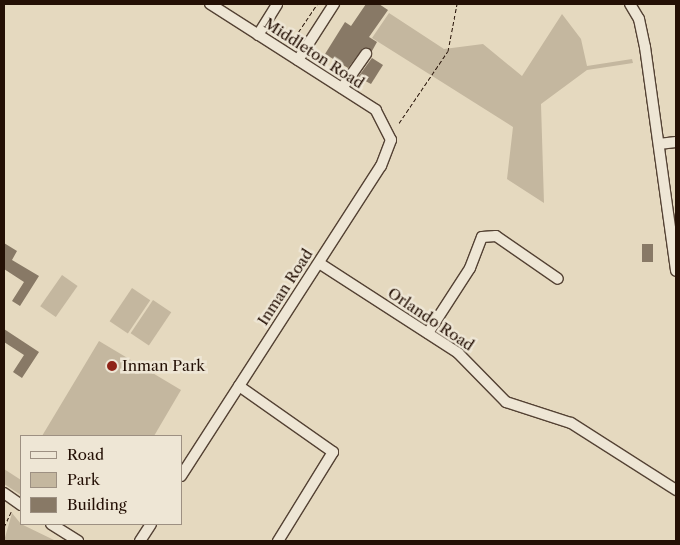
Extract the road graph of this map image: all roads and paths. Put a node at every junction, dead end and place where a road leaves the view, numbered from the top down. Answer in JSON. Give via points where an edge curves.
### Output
{"nodes":[{"id":1,"x":210,"y":4,"type":"edge"},
{"id":2,"x":278,"y":4,"type":"edge"},
{"id":3,"x":317,"y":4,"type":"edge"},
{"id":4,"x":334,"y":4,"type":"edge"},
{"id":5,"x":457,"y":4,"type":"edge"},
{"id":6,"x":630,"y":4,"type":"edge"},
{"id":7,"x":258,"y":35,"type":"junction"},
{"id":8,"x":295,"y":37,"type":"dead end"},
{"id":9,"x":366,"y":54,"type":"dead end"},
{"id":10,"x":298,"y":60,"type":"junction"},
{"id":11,"x":342,"y":88,"type":"junction"},
{"id":12,"x":376,"y":110,"type":"joint"},
{"id":13,"x":399,"y":123,"type":"dead end"},
{"id":14,"x":676,"y":142,"type":"edge"},
{"id":15,"x":659,"y":144,"type":"junction"},
{"id":16,"x":319,"y":263,"type":"junction"},
{"id":17,"x":676,"y":271,"type":"edge"},
{"id":18,"x":558,"y":278,"type":"dead end"},
{"id":19,"x":428,"y":334,"type":"junction"},
{"id":20,"x":239,"y":386,"type":"junction"},
{"id":21,"x":182,"y":474,"type":"edge"},
{"id":22,"x":676,"y":490,"type":"edge"},
{"id":23,"x":4,"y":494,"type":"edge"},
{"id":24,"x":20,"y":504,"type":"edge"},
{"id":25,"x":12,"y":512,"type":"dead end"},
{"id":26,"x":53,"y":525,"type":"edge"},
{"id":27,"x":150,"y":525,"type":"edge"},
{"id":28,"x":4,"y":527,"type":"edge"},
{"id":29,"x":78,"y":541,"type":"edge"},
{"id":30,"x":140,"y":541,"type":"edge"},
{"id":31,"x":278,"y":541,"type":"edge"}],
"edges":[{"from":1,"to":7,"type":"street","name":"Middleton Road"},
{"from":2,"to":7,"type":"street"},
{"from":3,"to":8,"type":"path"},
{"from":4,"to":10,"type":"street"},
{"from":5,"to":13,"type":"path","via":[[448,51]]},
{"from":6,"to":15,"type":"street","via":[[640,19]]},
{"from":7,"to":10,"type":"street","name":"Middleton Road"},
{"from":9,"to":11,"type":"street"},
{"from":10,"to":11,"type":"street","name":"Middleton Road"},
{"from":11,"to":12,"type":"street","name":"Middleton Road"},
{"from":12,"to":16,"type":"street","name":"Inman Road","via":[[390,130],[389,148]]},
{"from":14,"to":15,"type":"street"},
{"from":15,"to":17,"type":"street"},
{"from":16,"to":19,"type":"street","name":"Orlando Road"},
{"from":16,"to":20,"type":"street","name":"Inman Road"},
{"from":18,"to":19,"type":"street","via":[[496,236],[482,237],[470,268]]},
{"from":19,"to":22,"type":"street","name":"Orlando Road","via":[[472,364],[506,402],[571,424]]},
{"from":20,"to":21,"type":"street","name":"Inman Road"},
{"from":20,"to":31,"type":"street","via":[[333,452]]},
{"from":23,"to":24,"type":"street"},
{"from":25,"to":28,"type":"path"},
{"from":26,"to":29,"type":"street"},
{"from":27,"to":30,"type":"street"}]}
